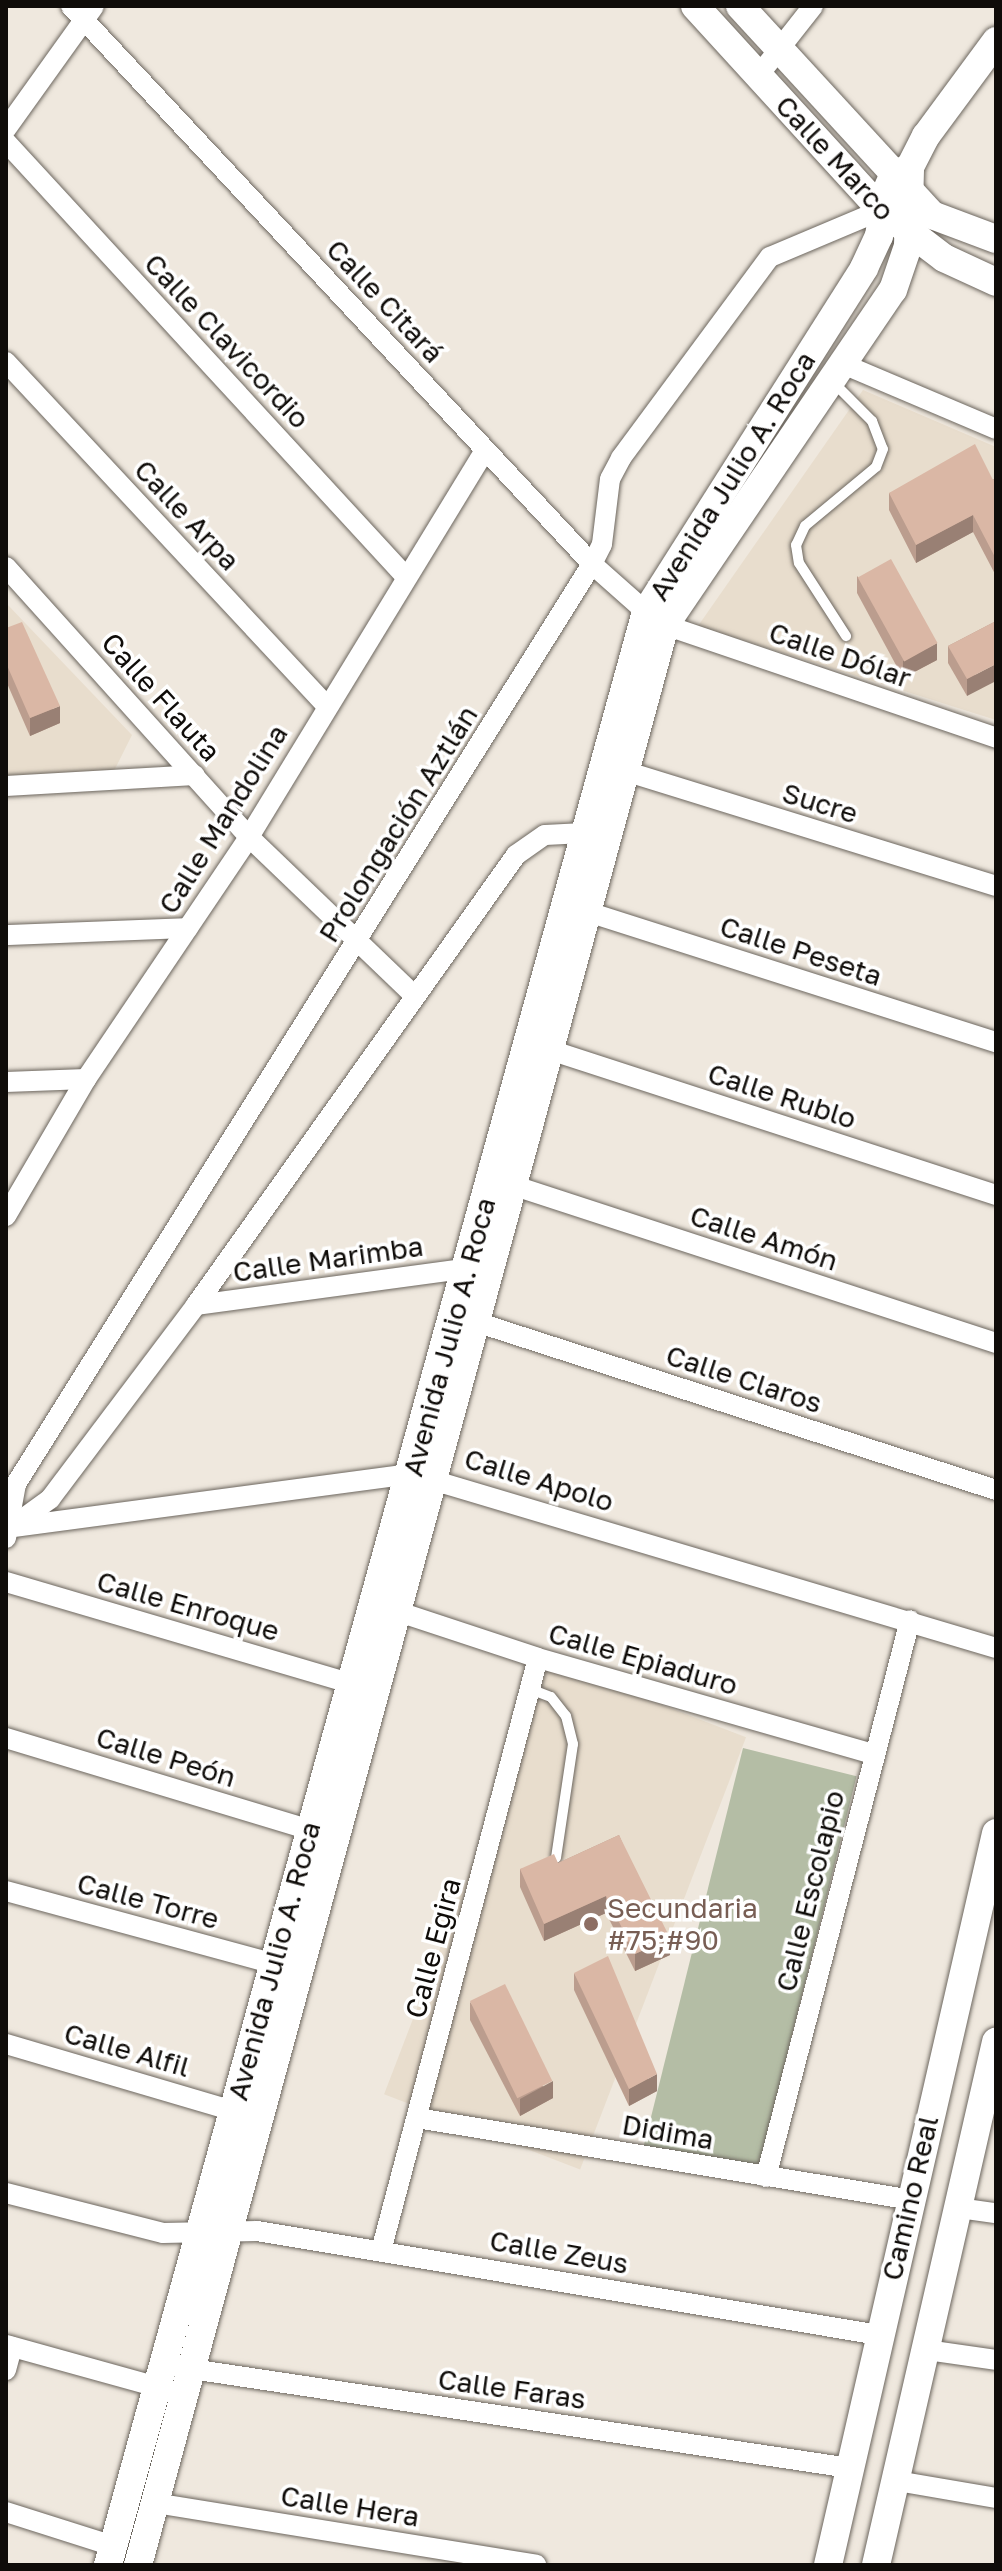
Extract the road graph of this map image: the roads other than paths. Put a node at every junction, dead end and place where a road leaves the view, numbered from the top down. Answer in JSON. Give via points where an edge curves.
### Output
{"nodes":[{"id":1,"x":695,"y":6,"type":"edge"},
{"id":2,"x":740,"y":6,"type":"edge"},
{"id":3,"x":813,"y":6,"type":"edge"},
{"id":4,"x":83,"y":10,"type":"edge"},
{"id":5,"x":996,"y":41,"type":"edge"},
{"id":6,"x":781,"y":50,"type":"junction"},
{"id":7,"x":758,"y":76,"type":"junction"},
{"id":8,"x":6,"y":129,"type":"edge"},
{"id":9,"x":6,"y":142,"type":"edge"},
{"id":10,"x":902,"y":171,"type":"junction"},
{"id":11,"x":913,"y":197,"type":"junction"},
{"id":12,"x":881,"y":210,"type":"junction"},
{"id":13,"x":908,"y":234,"type":"junction"},
{"id":14,"x":996,"y":239,"type":"edge"},
{"id":15,"x":996,"y":282,"type":"edge"},
{"id":16,"x":6,"y":362,"type":"edge"},
{"id":17,"x":837,"y":372,"type":"junction"},
{"id":18,"x":996,"y":429,"type":"edge"},
{"id":19,"x":485,"y":450,"type":"junction"},
{"id":20,"x":592,"y":564,"type":"junction"},
{"id":21,"x":6,"y":567,"type":"edge"},
{"id":22,"x":406,"y":577,"type":"junction"},
{"id":23,"x":656,"y":619,"type":"junction"},
{"id":24,"x":846,"y":636,"type":"dead end"},
{"id":25,"x":327,"y":706,"type":"junction"},
{"id":26,"x":996,"y":738,"type":"edge"},
{"id":27,"x":628,"y":772,"type":"junction"},
{"id":28,"x":195,"y":775,"type":"junction"},
{"id":29,"x":6,"y":786,"type":"edge"},
{"id":30,"x":584,"y":833,"type":"junction"},
{"id":31,"x":249,"y":837,"type":"junction"},
{"id":32,"x":996,"y":886,"type":"edge"},
{"id":33,"x":588,"y":912,"type":"junction"},
{"id":34,"x":188,"y":928,"type":"junction"},
{"id":35,"x":6,"y":935,"type":"edge"},
{"id":36,"x":357,"y":943,"type":"junction"},
{"id":37,"x":415,"y":996,"type":"junction"},
{"id":38,"x":996,"y":1042,"type":"edge"},
{"id":39,"x":550,"y":1050,"type":"junction"},
{"id":40,"x":86,"y":1079,"type":"junction"},
{"id":41,"x":6,"y":1082,"type":"edge"},
{"id":42,"x":515,"y":1186,"type":"junction"},
{"id":43,"x":996,"y":1195,"type":"edge"},
{"id":44,"x":6,"y":1216,"type":"edge"},
{"id":45,"x":468,"y":1268,"type":"junction"},
{"id":46,"x":196,"y":1305,"type":"junction"},
{"id":47,"x":476,"y":1322,"type":"junction"},
{"id":48,"x":996,"y":1343,"type":"edge"},
{"id":49,"x":422,"y":1476,"type":"junction"},
{"id":50,"x":996,"y":1490,"type":"edge"},
{"id":51,"x":8,"y":1531,"type":"edge"},
{"id":52,"x":6,"y":1582,"type":"edge"},
{"id":53,"x":399,"y":1612,"type":"junction"},
{"id":54,"x":910,"y":1620,"type":"junction"},
{"id":55,"x":996,"y":1648,"type":"edge"},
{"id":56,"x":538,"y":1658,"type":"junction"},
{"id":57,"x":353,"y":1684,"type":"junction"},
{"id":58,"x":530,"y":1689,"type":"junction"},
{"id":59,"x":6,"y":1738,"type":"edge"},
{"id":60,"x":873,"y":1754,"type":"junction"},
{"id":61,"x":310,"y":1830,"type":"junction"},
{"id":62,"x":996,"y":1833,"type":"edge"},
{"id":63,"x":556,"y":1858,"type":"edge"},
{"id":64,"x":6,"y":1891,"type":"edge"},
{"id":65,"x":275,"y":1964,"type":"junction"},
{"id":66,"x":996,"y":2042,"type":"edge"},
{"id":67,"x":6,"y":2044,"type":"edge"},
{"id":68,"x":233,"y":2111,"type":"junction"},
{"id":69,"x":417,"y":2118,"type":"junction"},
{"id":70,"x":766,"y":2177,"type":"junction"},
{"id":71,"x":6,"y":2193,"type":"edge"},
{"id":72,"x":910,"y":2200,"type":"junction"},
{"id":73,"x":959,"y":2208,"type":"junction"},
{"id":74,"x":996,"y":2213,"type":"edge"},
{"id":75,"x":214,"y":2234,"type":"junction"},
{"id":76,"x":381,"y":2251,"type":"junction"},
{"id":77,"x":879,"y":2335,"type":"junction"},
{"id":78,"x":9,"y":2346,"type":"edge"},
{"id":79,"x":927,"y":2350,"type":"junction"},
{"id":80,"x":996,"y":2360,"type":"edge"},
{"id":81,"x":6,"y":2370,"type":"edge"},
{"id":82,"x":175,"y":2379,"type":"junction"},
{"id":83,"x":850,"y":2468,"type":"junction"},
{"id":84,"x":897,"y":2481,"type":"junction"},
{"id":85,"x":996,"y":2498,"type":"edge"},
{"id":86,"x":155,"y":2503,"type":"junction"},
{"id":87,"x":6,"y":2512,"type":"edge"},
{"id":88,"x":110,"y":2556,"type":"edge"},
{"id":89,"x":138,"y":2565,"type":"edge"},
{"id":90,"x":536,"y":2565,"type":"edge"},
{"id":91,"x":828,"y":2565,"type":"edge"},
{"id":92,"x":876,"y":2565,"type":"edge"}],
"edges":[{"from":1,"to":7,"type":"street","name":"Calle Marco"},
{"from":2,"to":6,"type":"street","name":"Calle Marco"},
{"from":3,"to":6,"type":"street"},
{"from":4,"to":8,"type":"street"},
{"from":4,"to":19,"type":"street","name":"Calle Citará"},
{"from":5,"to":10,"type":"street","name":"Avenida Julio A. Roca"},
{"from":6,"to":7,"type":"street"},
{"from":6,"to":10,"type":"street","name":"Calle Marco"},
{"from":7,"to":12,"type":"street","name":"Calle Marco"},
{"from":9,"to":22,"type":"street","name":"Calle Clavicordio"},
{"from":10,"to":11,"type":"street","name":"Calle Marco"},
{"from":10,"to":12,"type":"street","name":"Avenida Julio A. Roca"},
{"from":11,"to":13,"type":"street","name":"Avenida Julio A. Roca"},
{"from":11,"to":14,"type":"street","name":"Calle Marco","via":[[943,221]]},
{"from":12,"to":13,"type":"street","name":"Calle Marco"},
{"from":12,"to":20,"type":"street","name":"Prolongación Aztlán","via":[[783,249],[751,277],[621,458],[610,479],[602,544]]},
{"from":12,"to":23,"type":"street","name":"Avenida Julio A. Roca","via":[[879,236],[864,268]]},
{"from":13,"to":15,"type":"street","name":"Calle Marco"},
{"from":13,"to":17,"type":"street","name":"Avenida Julio A. Roca","via":[[901,275]]},
{"from":16,"to":25,"type":"street","name":"Calle Arpa"},
{"from":17,"to":18,"type":"street"},
{"from":17,"to":23,"type":"street","name":"Avenida Julio A. Roca"},
{"from":17,"to":24,"type":"lane","via":[[872,421],[883,449],[876,467],[805,526],[796,545],[799,563]]},
{"from":19,"to":20,"type":"street","name":"Calle Citará"},
{"from":19,"to":22,"type":"street","name":"Calle Mandolina"},
{"from":20,"to":23,"type":"street","name":"Calle Citará"},
{"from":20,"to":36,"type":"street","name":"Prolongación Aztlán"},
{"from":21,"to":28,"type":"street","name":"Calle Flauta"},
{"from":22,"to":25,"type":"street","name":"Calle Mandolina"},
{"from":23,"to":26,"type":"street","name":"Calle Dólar"},
{"from":23,"to":27,"type":"street","name":"Avenida Julio A. Roca"},
{"from":23,"to":30,"type":"street","name":"Avenida Julio A. Roca"},
{"from":25,"to":31,"type":"street","name":"Calle Mandolina"},
{"from":27,"to":32,"type":"street","name":"Sucre"},
{"from":27,"to":33,"type":"street","name":"Avenida Julio A. Roca"},
{"from":28,"to":29,"type":"street"},
{"from":28,"to":31,"type":"street","name":"Calle Flauta"},
{"from":30,"to":37,"type":"street","via":[[545,835],[516,855]]},
{"from":30,"to":45,"type":"street","name":"Avenida Julio A. Roca"},
{"from":31,"to":34,"type":"street","name":"Calle Mandolina"},
{"from":31,"to":36,"type":"street","name":"Calle Flauta"},
{"from":33,"to":38,"type":"street","name":"Calle Peseta"},
{"from":33,"to":39,"type":"street","name":"Avenida Julio A. Roca"},
{"from":34,"to":35,"type":"street"},
{"from":34,"to":40,"type":"street","name":"Calle Mandolina"},
{"from":36,"to":37,"type":"street","name":"Calle Flauta"},
{"from":36,"to":51,"type":"street","name":"Prolongación Aztlán","via":[[16,1484]]},
{"from":37,"to":46,"type":"street"},
{"from":39,"to":42,"type":"street","name":"Avenida Julio A. Roca"},
{"from":39,"to":43,"type":"street","name":"Calle Rublo"},
{"from":40,"to":41,"type":"street"},
{"from":40,"to":44,"type":"street","name":"Calle Mandolina"},
{"from":42,"to":47,"type":"street","name":"Avenida Julio A. Roca"},
{"from":42,"to":48,"type":"street","name":"Calle Amón"},
{"from":45,"to":46,"type":"street","name":"Calle Marimba"},
{"from":45,"to":49,"type":"street","name":"Avenida Julio A. Roca"},
{"from":46,"to":51,"type":"street","via":[[50,1499]]},
{"from":47,"to":49,"type":"street","name":"Avenida Julio A. Roca"},
{"from":47,"to":50,"type":"street","name":"Calle Claros"},
{"from":49,"to":51,"type":"street","name":"Calle Apolo"},
{"from":49,"to":53,"type":"street","name":"Avenida Julio A. Roca"},
{"from":49,"to":54,"type":"street","name":"Calle Apolo"},
{"from":49,"to":57,"type":"street","name":"Avenida Julio A. Roca"},
{"from":52,"to":57,"type":"street","name":"Calle Enroque"},
{"from":53,"to":56,"type":"street","name":"Calle Epiaduro"},
{"from":53,"to":75,"type":"street","name":"Avenida Julio A. Roca"},
{"from":54,"to":55,"type":"street","name":"Calle Apolo"},
{"from":54,"to":60,"type":"street","name":"Calle Escolapio"},
{"from":56,"to":58,"type":"street","name":"Calle Egira"},
{"from":56,"to":60,"type":"street","name":"Calle Epiaduro"},
{"from":57,"to":61,"type":"street","name":"Avenida Julio A. Roca"},
{"from":58,"to":63,"type":"lane","via":[[551,1697],[566,1716],[573,1744]]},
{"from":58,"to":69,"type":"street","name":"Calle Egira"},
{"from":59,"to":61,"type":"street","name":"Calle Peón"},
{"from":60,"to":70,"type":"street","name":"Calle Escolapio"},
{"from":61,"to":65,"type":"street","name":"Avenida Julio A. Roca"},
{"from":62,"to":72,"type":"street","name":"Camino Real"},
{"from":64,"to":65,"type":"street","name":"Calle Torre"},
{"from":65,"to":68,"type":"street","name":"Avenida Julio A. Roca"},
{"from":66,"to":73,"type":"street","name":"Camino Real"},
{"from":67,"to":68,"type":"street","name":"Calle Alfil"},
{"from":68,"to":75,"type":"street","name":"Avenida Julio A. Roca"},
{"from":69,"to":70,"type":"street","name":"Didima"},
{"from":69,"to":76,"type":"street","name":"Calle Egira"},
{"from":70,"to":72,"type":"street","name":"Didima"},
{"from":71,"to":75,"type":"street","name":"Calle Zeus","via":[[163,2233]]},
{"from":72,"to":77,"type":"street","name":"Camino Real"},
{"from":73,"to":74,"type":"street"},
{"from":73,"to":79,"type":"street","name":"Camino Real"},
{"from":75,"to":76,"type":"street","name":"Calle Zeus","via":[[257,2231]]},
{"from":75,"to":82,"type":"street","name":"Avenida Julio A. Roca"},
{"from":76,"to":77,"type":"street","name":"Calle Zeus"},
{"from":77,"to":83,"type":"street","name":"Camino Real"},
{"from":78,"to":81,"type":"street"},
{"from":78,"to":82,"type":"street","name":"Calle Faras"},
{"from":79,"to":80,"type":"street"},
{"from":79,"to":84,"type":"street","name":"Camino Real"},
{"from":82,"to":83,"type":"street","name":"Calle Faras"},
{"from":82,"to":86,"type":"street","name":"Avenida Julio A. Roca"},
{"from":82,"to":88,"type":"street","name":"Avenida Julio A. Roca"},
{"from":83,"to":91,"type":"street","name":"Camino Real"},
{"from":84,"to":85,"type":"street"},
{"from":84,"to":92,"type":"street","name":"Camino Real"},
{"from":86,"to":89,"type":"street","name":"Avenida Julio A. Roca"},
{"from":86,"to":90,"type":"street","name":"Calle Hera"},
{"from":87,"to":88,"type":"street"}]}
